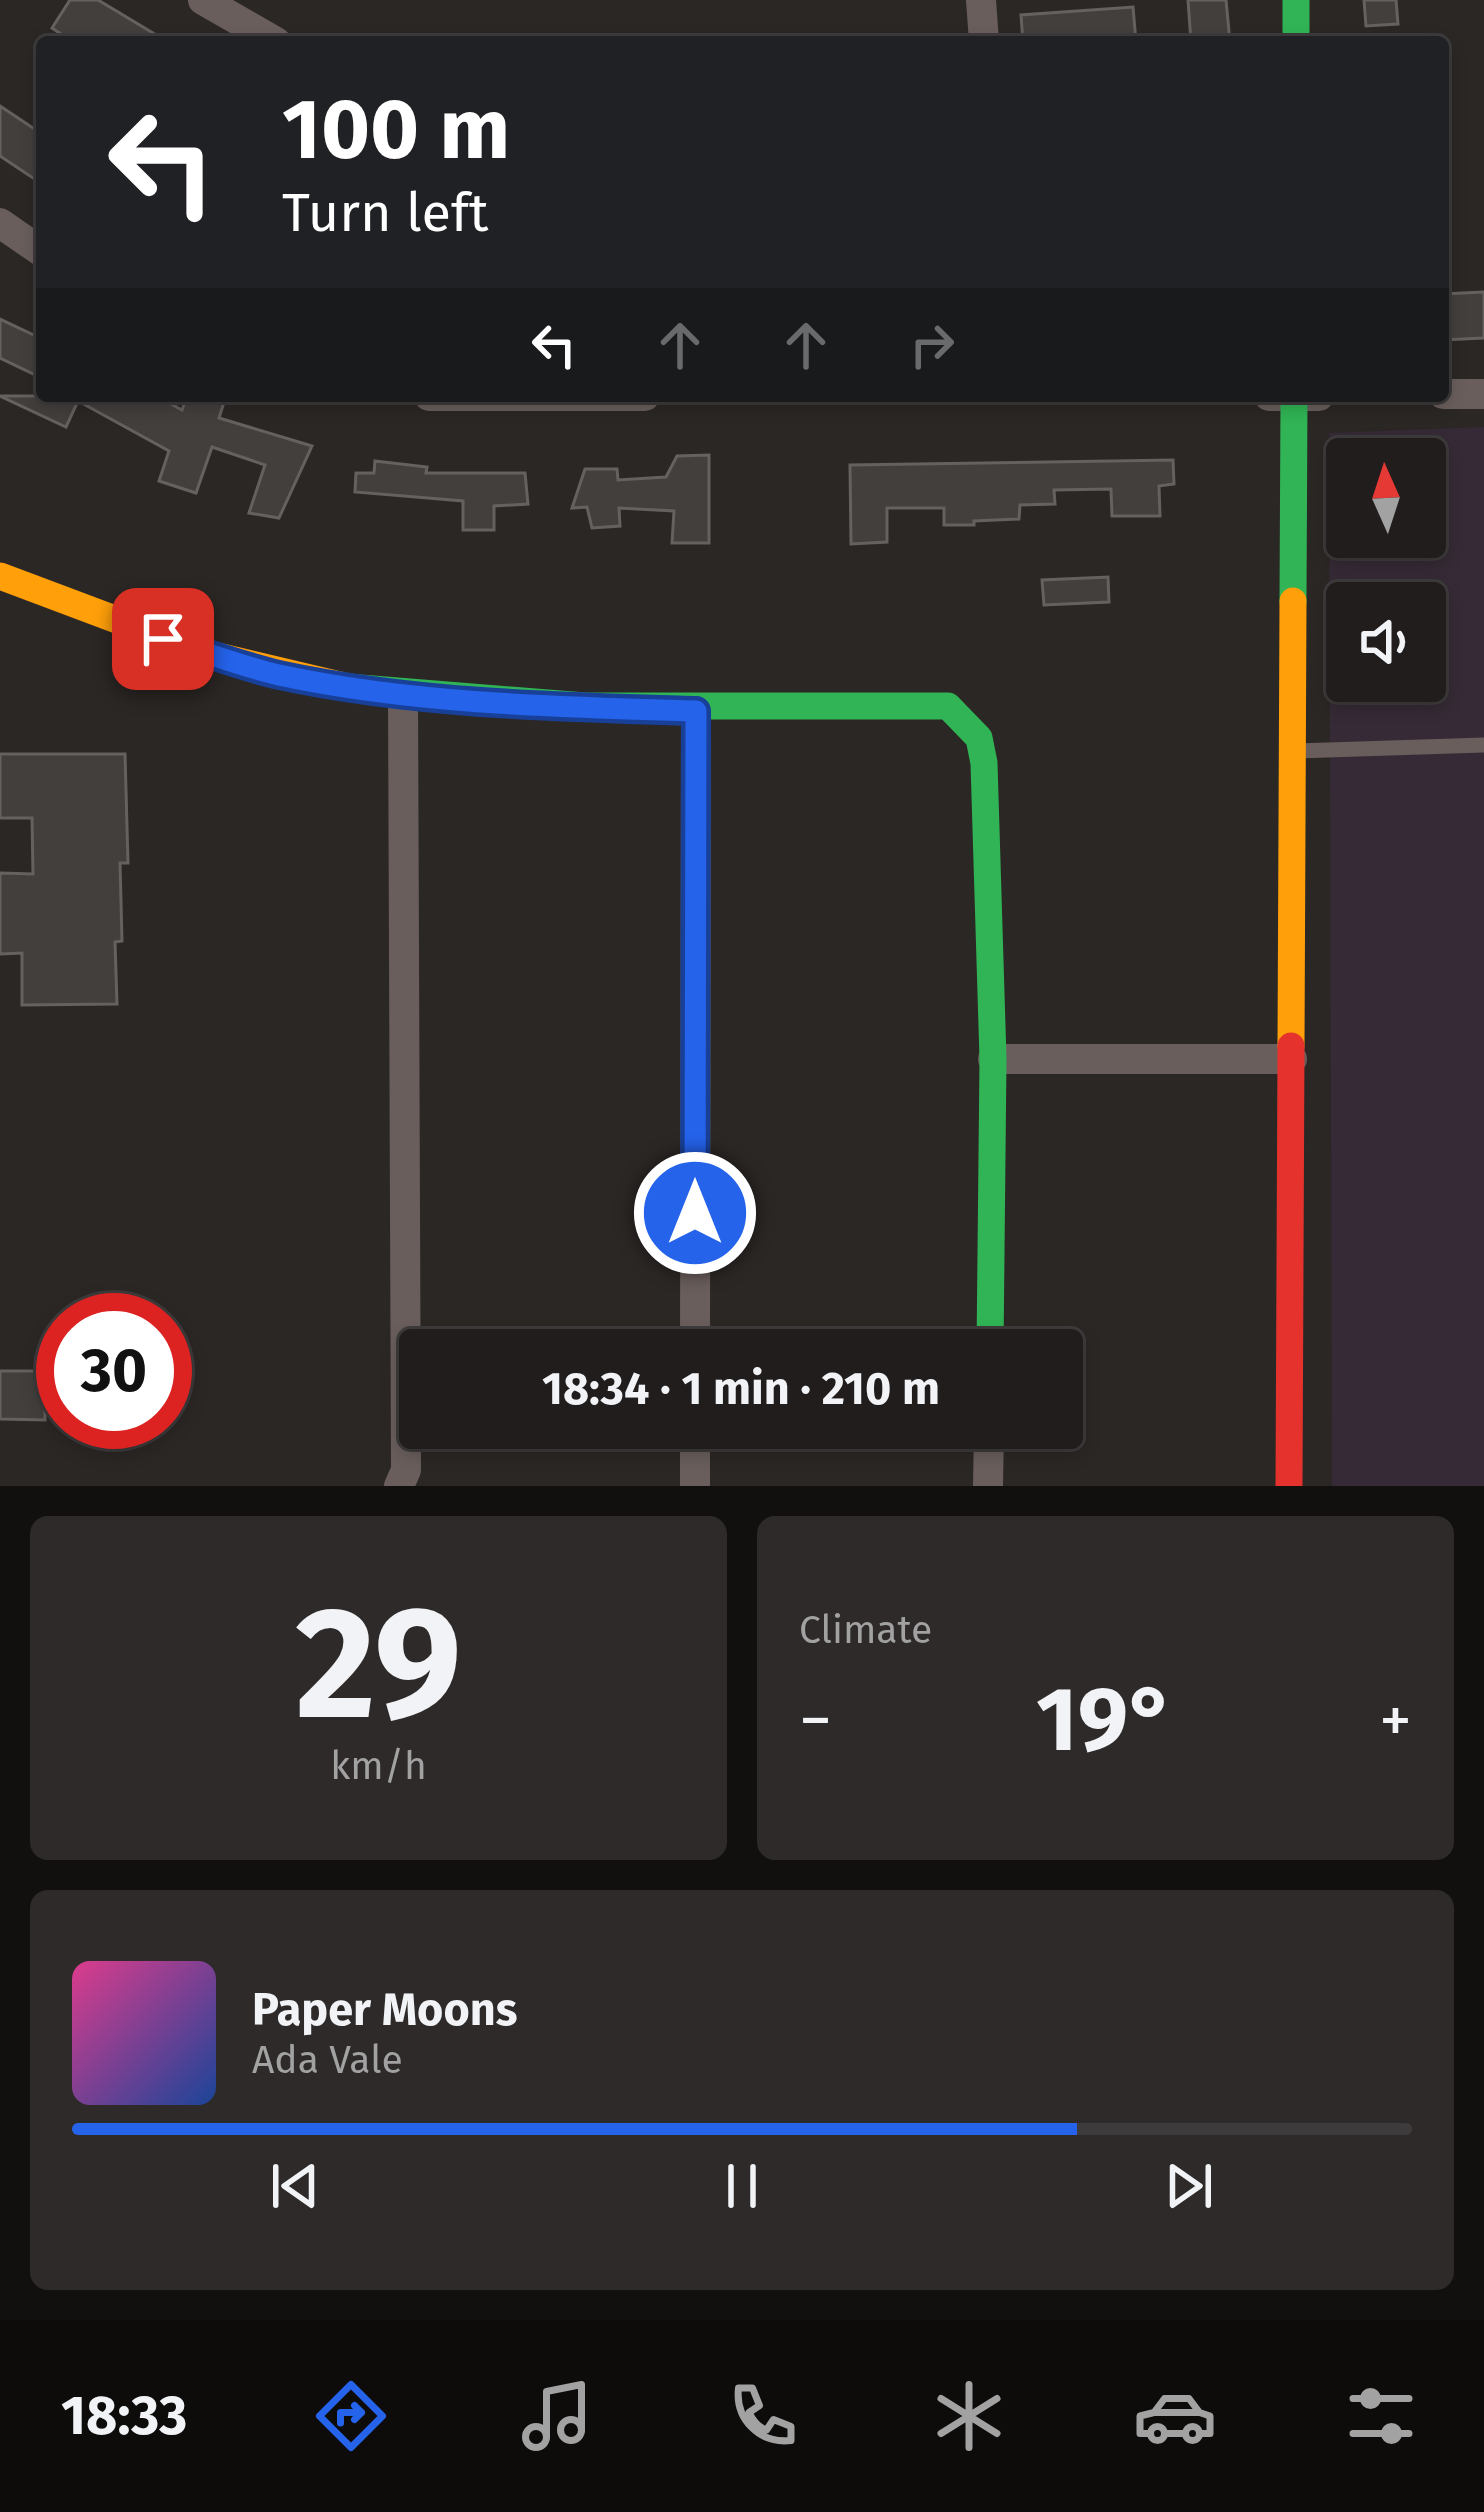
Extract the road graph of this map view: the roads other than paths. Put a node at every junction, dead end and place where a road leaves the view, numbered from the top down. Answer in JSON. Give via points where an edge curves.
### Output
{"nodes":[{"id":1,"x":203,"y":0,"type":"edge"},
{"id":2,"x":981,"y":0,"type":"edge"},
{"id":3,"x":1296,"y":0,"type":"edge"},
{"id":4,"x":265,"y":36,"type":"edge"},
{"id":5,"x":984,"y":36,"type":"edge"},
{"id":6,"x":1296,"y":36,"type":"edge"},
{"id":7,"x":0,"y":223,"type":"edge"},
{"id":8,"x":36,"y":248,"type":"edge"},
{"id":9,"x":1449,"y":394,"type":"edge"},
{"id":10,"x":1484,"y":394,"type":"edge"},
{"id":11,"x":1294,"y":402,"type":"edge"},
{"id":12,"x":0,"y":576,"type":"edge"},
{"id":13,"x":403,"y":693,"type":"junction"},
{"id":14,"x":696,"y":711,"type":"junction"},
{"id":15,"x":1484,"y":745,"type":"edge"},
{"id":16,"x":1293,"y":751,"type":"junction"},
{"id":17,"x":993,"y":1059,"type":"junction"},
{"id":18,"x":1292,"y":1059,"type":"junction"},
{"id":19,"x":695,"y":1329,"type":"edge"},
{"id":20,"x":990,"y":1329,"type":"edge"},
{"id":21,"x":695,"y":1449,"type":"edge"},
{"id":22,"x":989,"y":1449,"type":"edge"},
{"id":23,"x":399,"y":1486,"type":"edge"},
{"id":24,"x":694,"y":1486,"type":"edge"},
{"id":25,"x":988,"y":1486,"type":"edge"},
{"id":26,"x":1289,"y":1486,"type":"edge"}],
"edges":[{"from":1,"to":4,"type":"street"},
{"from":2,"to":5,"type":"street"},
{"from":3,"to":6,"type":"street"},
{"from":7,"to":8,"type":"street"},
{"from":9,"to":10,"type":"street"},
{"from":11,"to":16,"type":"street"},
{"from":12,"to":13,"type":"street","via":[[125,628],[278,674]]},
{"from":13,"to":14,"type":"street"},
{"from":13,"to":23,"type":"street","via":[[406,1470]]},
{"from":14,"to":17,"type":"street","via":[[947,706],[969,724],[984,763]]},
{"from":14,"to":19,"type":"street"},
{"from":15,"to":16,"type":"lane"},
{"from":16,"to":18,"type":"street"},
{"from":17,"to":18,"type":"street"},
{"from":17,"to":20,"type":"street"},
{"from":18,"to":26,"type":"street"},
{"from":21,"to":24,"type":"street"},
{"from":22,"to":25,"type":"street"}]}
